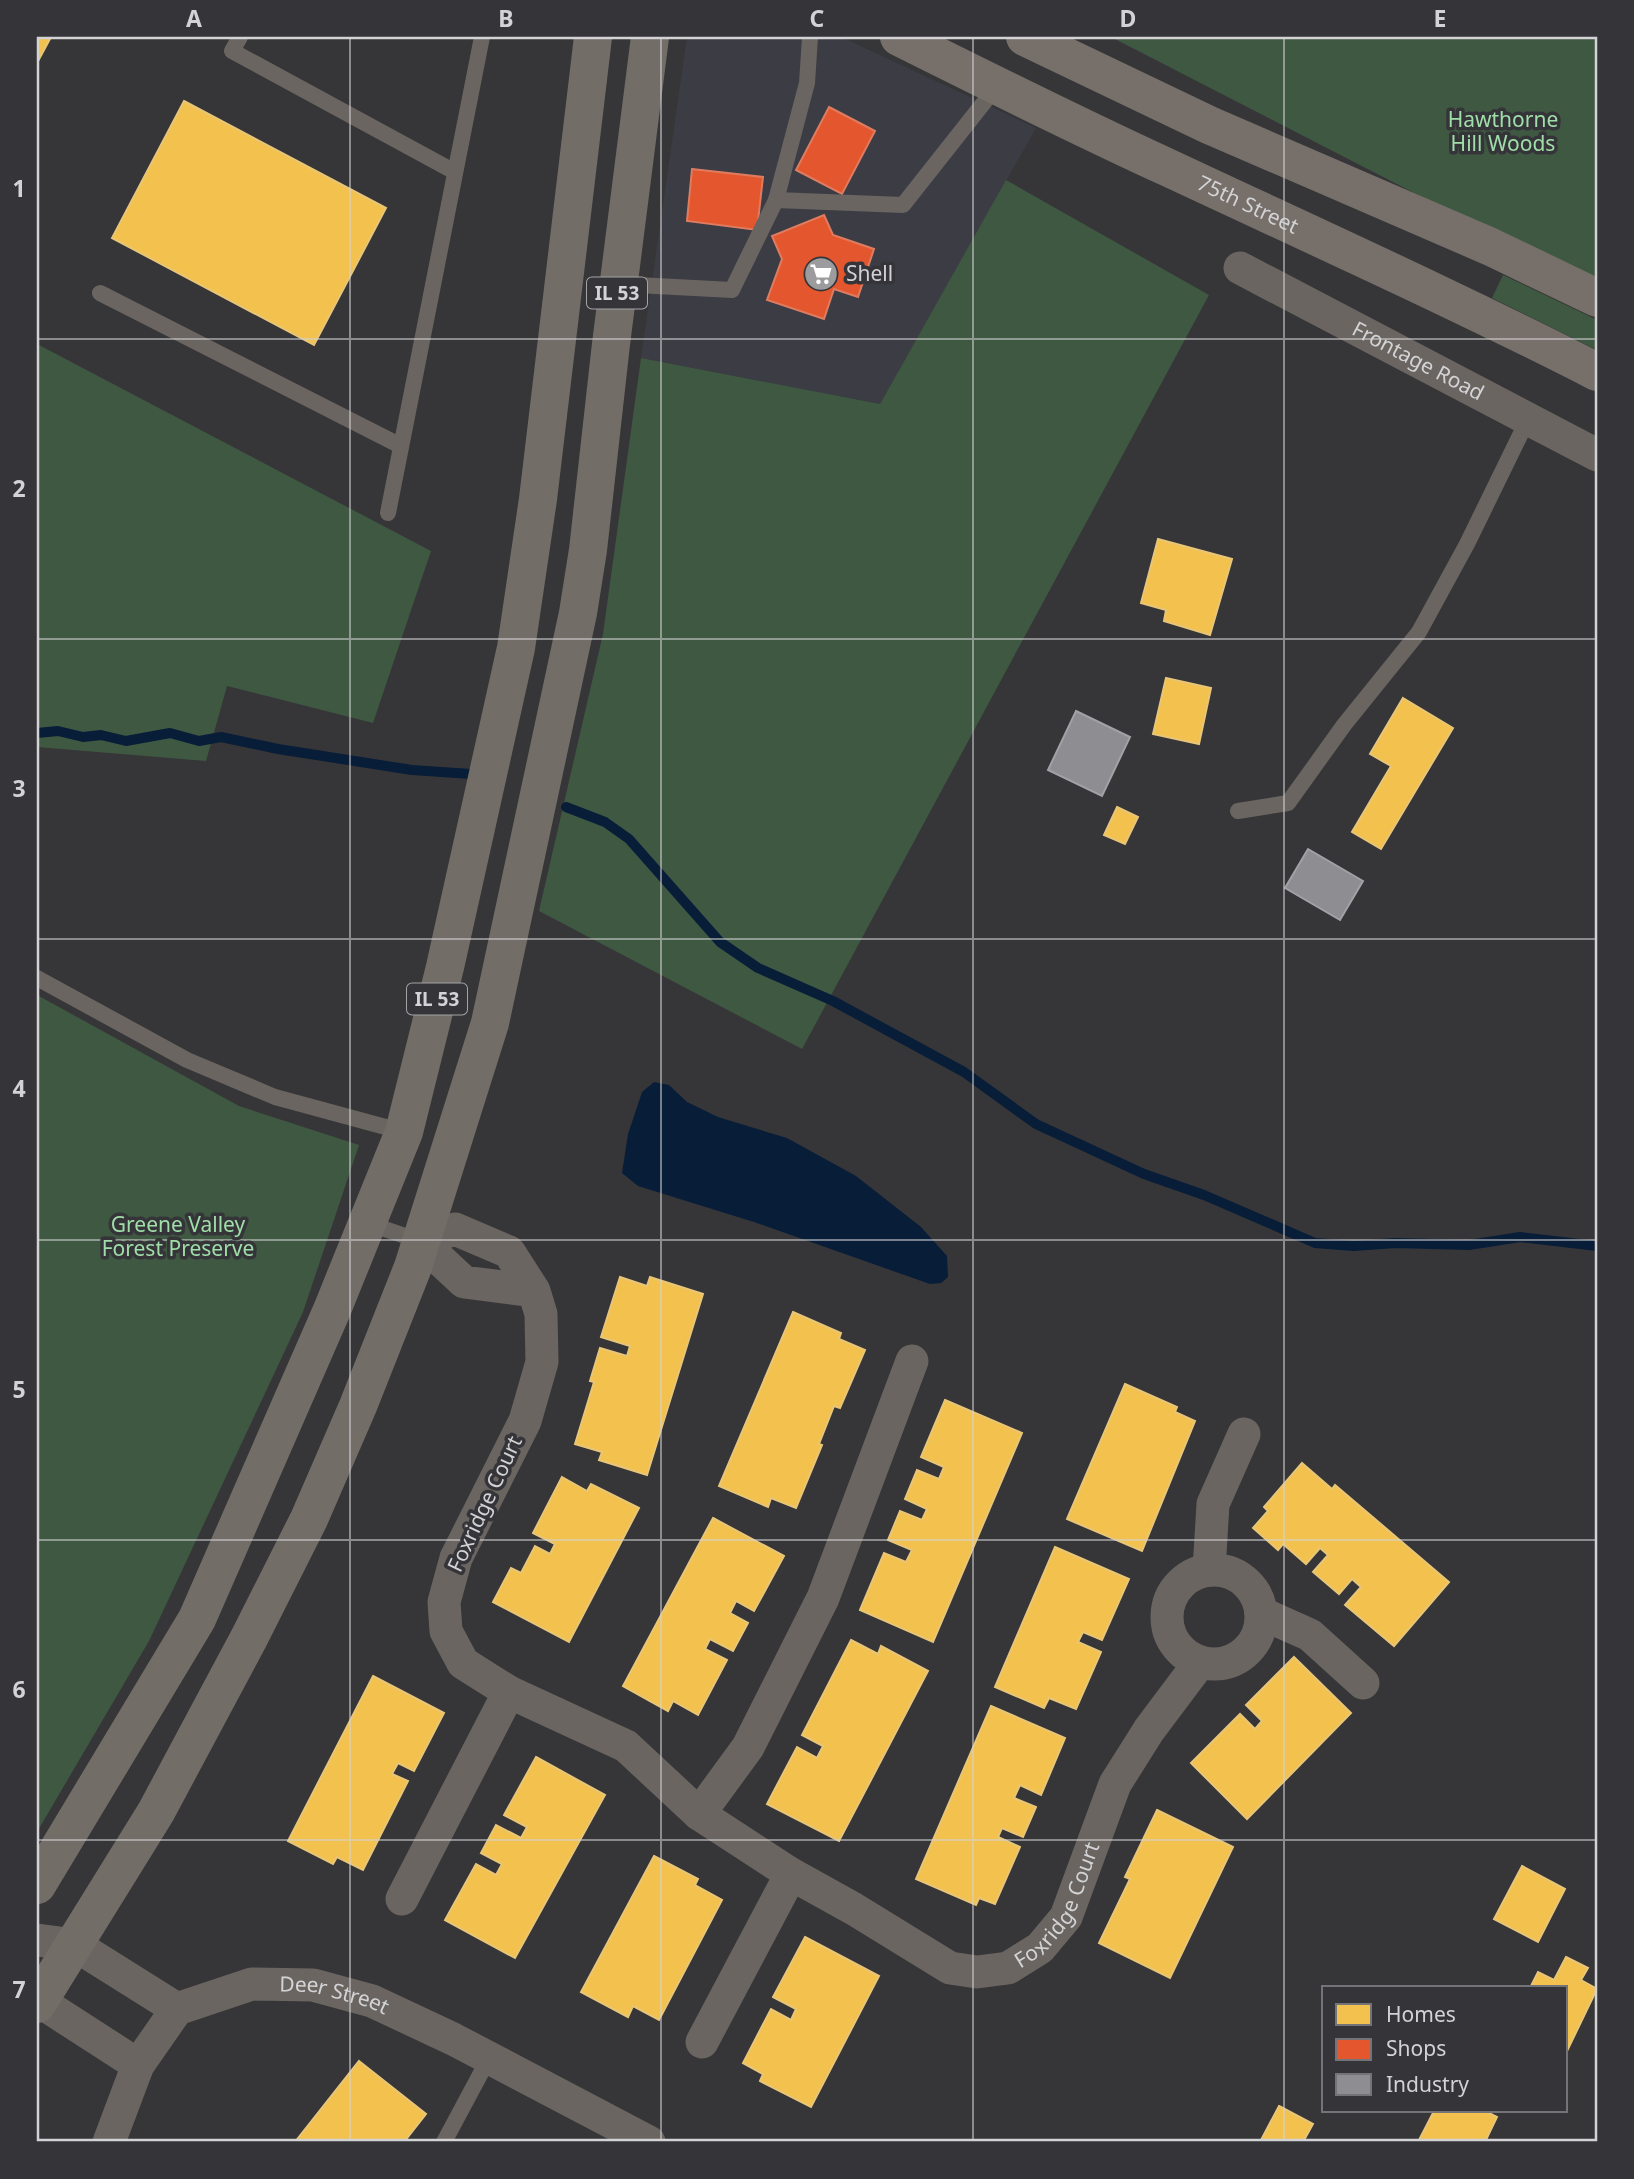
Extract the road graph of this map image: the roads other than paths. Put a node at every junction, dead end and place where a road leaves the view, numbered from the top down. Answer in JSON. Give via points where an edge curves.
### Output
{"nodes":[{"id":1,"x":240,"y":37,"type":"edge"},
{"id":2,"x":482,"y":37,"type":"edge"},
{"id":3,"x":593,"y":37,"type":"edge"},
{"id":4,"x":650,"y":37,"type":"edge"},
{"id":5,"x":810,"y":37,"type":"edge"},
{"id":6,"x":899,"y":37,"type":"edge"},
{"id":7,"x":1025,"y":37,"type":"edge"},
{"id":8,"x":997,"y":86,"type":"junction"},
{"id":9,"x":455,"y":172,"type":"junction"},
{"id":10,"x":776,"y":200,"type":"junction"},
{"id":11,"x":1240,"y":268,"type":"dead end"},
{"id":12,"x":618,"y":284,"type":"junction"},
{"id":13,"x":100,"y":293,"type":"dead end"},
{"id":14,"x":1597,"y":298,"type":"edge"},
{"id":15,"x":1597,"y":372,"type":"edge"},
{"id":16,"x":1528,"y":419,"type":"junction"},
{"id":17,"x":401,"y":446,"type":"junction"},
{"id":18,"x":1597,"y":455,"type":"edge"},
{"id":19,"x":388,"y":513,"type":"dead end"},
{"id":20,"x":1238,"y":811,"type":"dead end"},
{"id":21,"x":37,"y":978,"type":"edge"},
{"id":22,"x":404,"y":1132,"type":"junction"},
{"id":23,"x":367,"y":1223,"type":"junction"},
{"id":24,"x":421,"y":1241,"type":"junction"},
{"id":25,"x":534,"y":1291,"type":"junction"},
{"id":26,"x":912,"y":1361,"type":"dead end"},
{"id":27,"x":1244,"y":1434,"type":"dead end"},
{"id":28,"x":1209,"y":1570,"type":"junction"},
{"id":29,"x":1261,"y":1613,"type":"junction"},
{"id":30,"x":1200,"y":1662,"type":"junction"},
{"id":31,"x":1363,"y":1683,"type":"dead end"},
{"id":32,"x":509,"y":1692,"type":"junction"},
{"id":33,"x":699,"y":1814,"type":"junction"},
{"id":34,"x":791,"y":1874,"type":"junction"},
{"id":35,"x":37,"y":1885,"type":"edge"},
{"id":36,"x":402,"y":1899,"type":"dead end"},
{"id":37,"x":37,"y":1940,"type":"edge"},
{"id":38,"x":75,"y":1945,"type":"junction"},
{"id":39,"x":37,"y":2001,"type":"edge"},
{"id":40,"x":177,"y":2009,"type":"junction"},
{"id":41,"x":702,"y":2042,"type":"dead end"},
{"id":42,"x":489,"y":2058,"type":"junction"},
{"id":43,"x":138,"y":2065,"type":"junction"},
{"id":44,"x":109,"y":2142,"type":"edge"},
{"id":45,"x":444,"y":2142,"type":"edge"},
{"id":46,"x":649,"y":2142,"type":"edge"}],
"edges":[{"from":1,"to":9,"type":"lane","via":[[232,51]]},
{"from":2,"to":9,"type":"lane"},
{"from":3,"to":22,"type":"main road","number":"IL 53","via":[[516,648]]},
{"from":4,"to":12,"type":"main road","number":"IL 53"},
{"from":5,"to":10,"type":"lane","via":[[807,83]]},
{"from":6,"to":8,"type":"main road","name":"75th Street"},
{"from":7,"to":14,"type":"main road","via":[[1209,125]]},
{"from":8,"to":10,"type":"lane","via":[[903,205]]},
{"from":8,"to":15,"type":"main road","name":"75th Street","via":[[1480,312]]},
{"from":9,"to":17,"type":"lane"},
{"from":10,"to":12,"type":"lane","via":[[732,290]]},
{"from":11,"to":16,"type":"street","name":"Frontage Road"},
{"from":12,"to":24,"type":"main road","number":"IL 53","via":[[578,613],[490,1023]]},
{"from":13,"to":17,"type":"lane"},
{"from":16,"to":18,"type":"street","name":"Frontage Road"},
{"from":16,"to":20,"type":"lane","via":[[1419,632],[1288,803]]},
{"from":17,"to":19,"type":"lane"},
{"from":21,"to":22,"type":"lane","via":[[187,1060],[275,1097]]},
{"from":22,"to":23,"type":"main road","number":"IL 53"},
{"from":23,"to":24,"type":"lane"},
{"from":23,"to":35,"type":"main road","number":"IL 53","via":[[197,1619]]},
{"from":24,"to":25,"type":"street","via":[[464,1282]]},
{"from":24,"to":25,"type":"street","name":"Foxridge Court","via":[[455,1229],[509,1252]]},
{"from":24,"to":38,"type":"main road","number":"IL 53","via":[[309,1518],[156,1812]]},
{"from":25,"to":32,"type":"street","name":"Foxridge Court","via":[[541,1314],[542,1362],[525,1421],[456,1558],[444,1602],[446,1631],[463,1663]]},
{"from":26,"to":33,"type":"street","via":[[823,1598],[748,1747]]},
{"from":27,"to":28,"type":"street","via":[[1213,1504]]},
{"from":28,"to":29,"type":"street","via":[[1238,1576],[1257,1598]]},
{"from":28,"to":30,"type":"street","via":[[1180,1584],[1167,1612],[1174,1643]]},
{"from":29,"to":30,"type":"street","via":[[1257,1635],[1244,1654],[1230,1662]]},
{"from":29,"to":31,"type":"street","via":[[1310,1635]]},
{"from":30,"to":34,"type":"street","name":"Foxridge Court","via":[[1115,1784],[1066,1917],[1040,1948],[1008,1968],[977,1972],[950,1968]]},
{"from":32,"to":33,"type":"street","name":"Foxridge Court","via":[[626,1746]]},
{"from":32,"to":36,"type":"street"},
{"from":33,"to":34,"type":"street","name":"Foxridge Court"},
{"from":34,"to":41,"type":"street"},
{"from":37,"to":38,"type":"street"},
{"from":38,"to":39,"type":"main road","number":"IL 53"},
{"from":38,"to":40,"type":"street"},
{"from":39,"to":43,"type":"street"},
{"from":40,"to":42,"type":"street","name":"Deer Street","via":[[252,1984],[313,1985],[372,2001]]},
{"from":40,"to":43,"type":"street"},
{"from":42,"to":45,"type":"lane"},
{"from":42,"to":46,"type":"street","name":"Deer Street"},
{"from":43,"to":44,"type":"street"}]}
